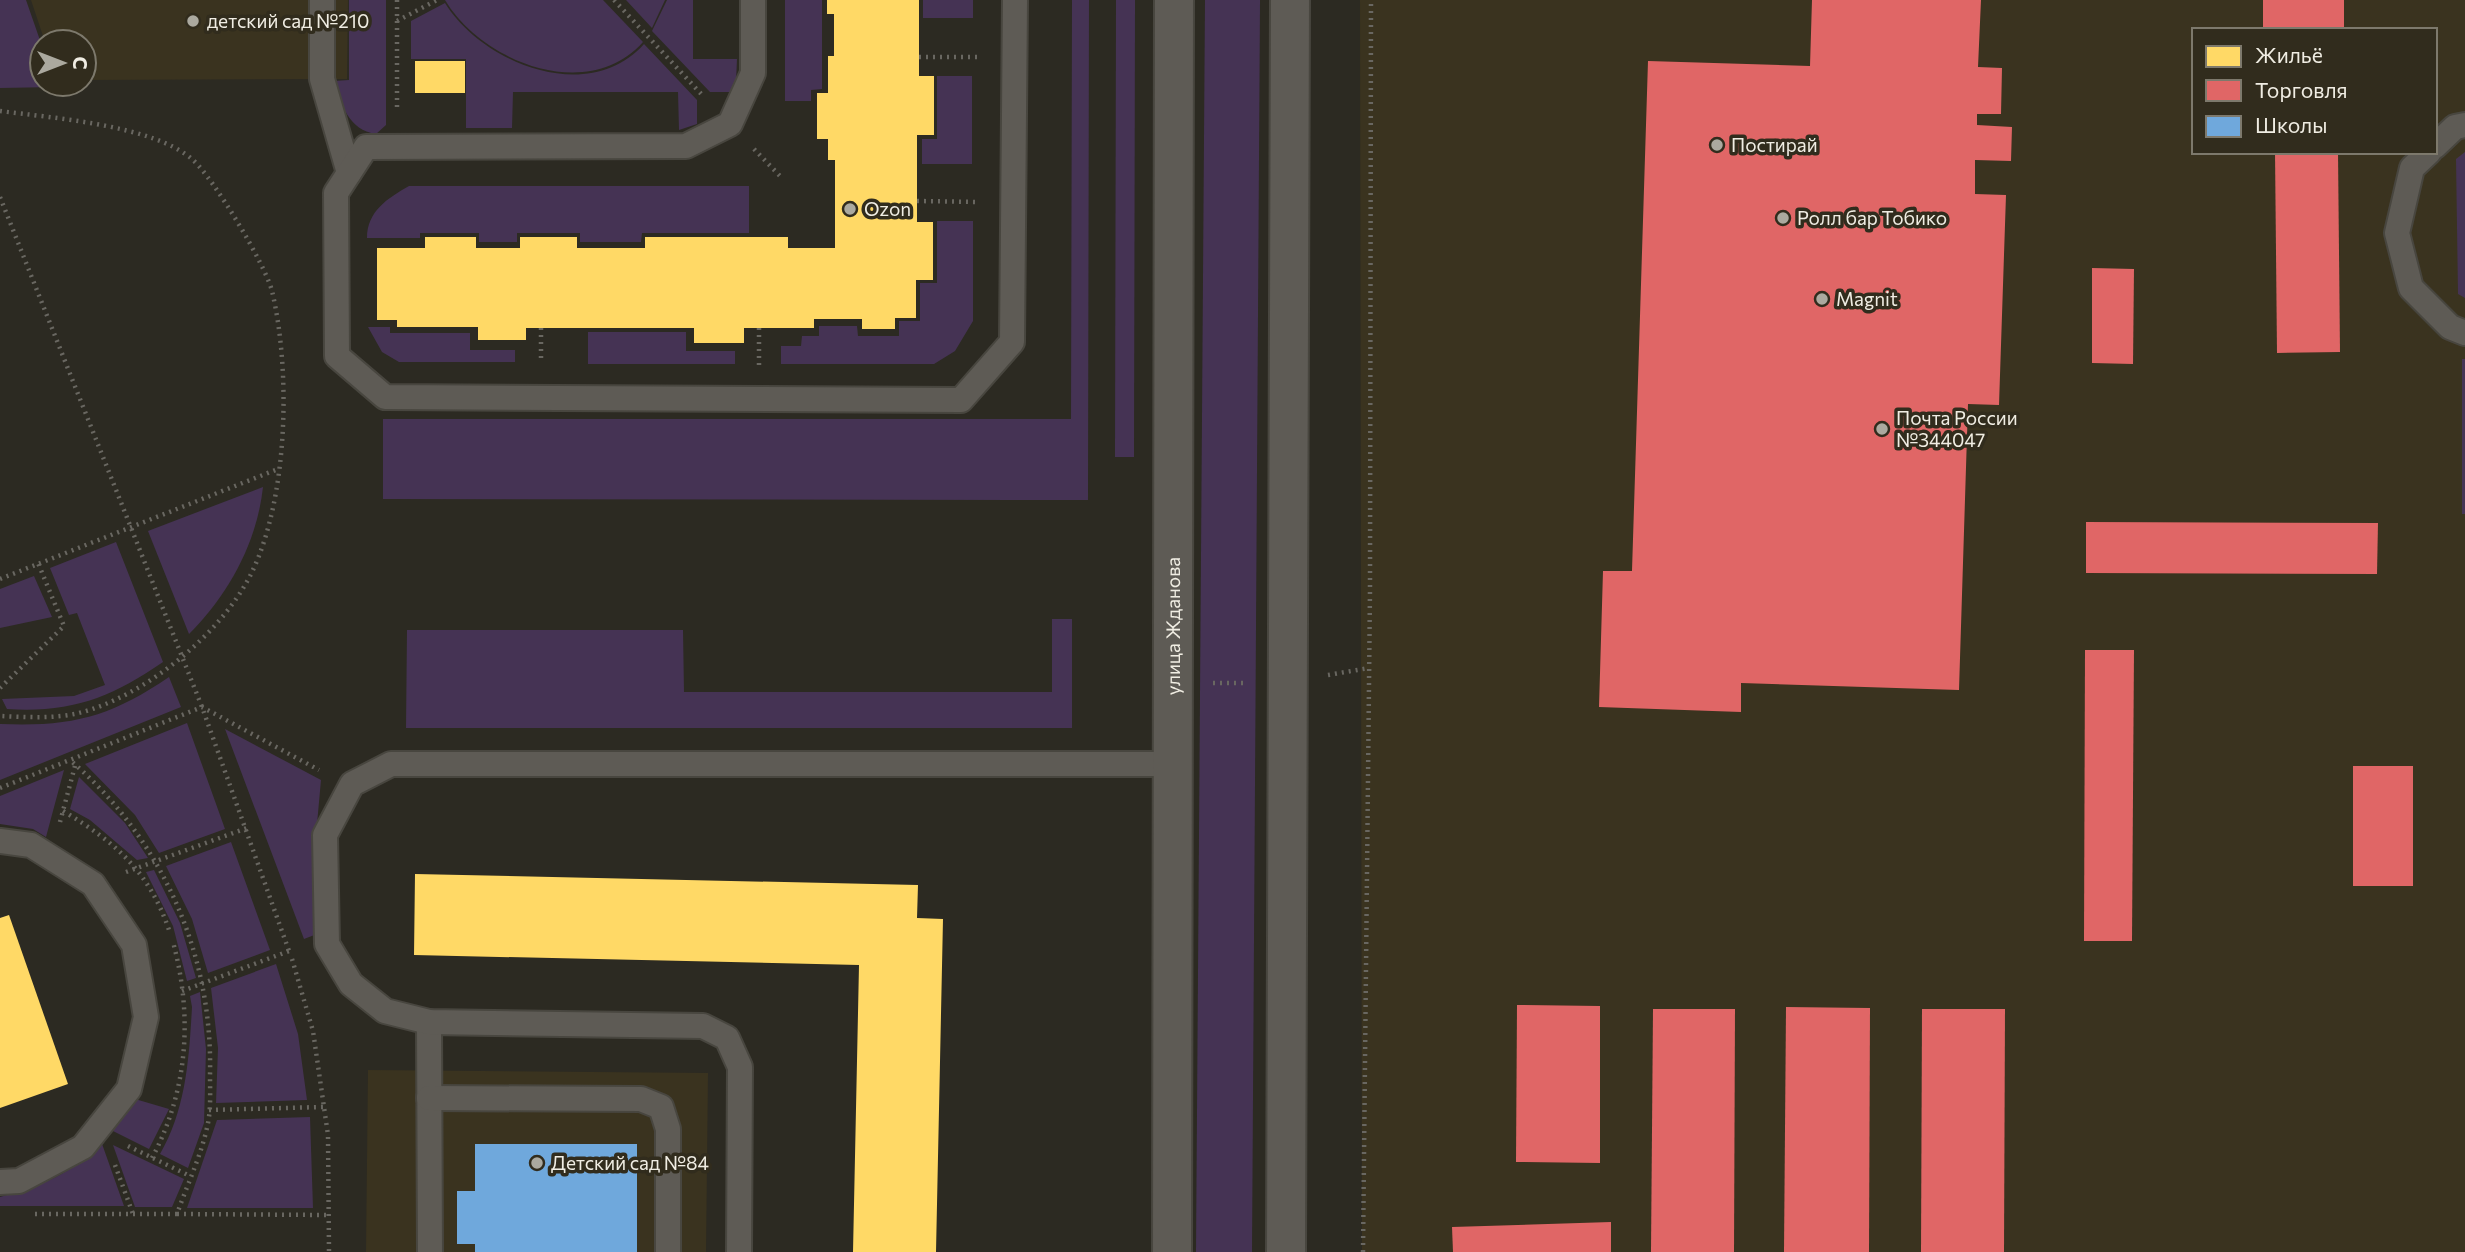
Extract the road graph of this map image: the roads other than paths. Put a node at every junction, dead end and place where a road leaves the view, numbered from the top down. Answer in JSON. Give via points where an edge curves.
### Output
{"nodes":[{"id":1,"x":322,"y":0,"type":"edge"},
{"id":2,"x":753,"y":0,"type":"edge"},
{"id":3,"x":1015,"y":0,"type":"edge"},
{"id":4,"x":1174,"y":0,"type":"edge"},
{"id":5,"x":1290,"y":0,"type":"edge"},
{"id":6,"x":2465,"y":125,"type":"edge"},
{"id":7,"x":2437,"y":144,"type":"edge"},
{"id":8,"x":2426,"y":154,"type":"edge"},
{"id":9,"x":349,"y":173,"type":"junction"},
{"id":10,"x":2465,"y":333,"type":"edge"},
{"id":11,"x":1174,"y":764,"type":"junction"},
{"id":12,"x":0,"y":841,"type":"edge"},
{"id":13,"x":429,"y":1022,"type":"junction"},
{"id":14,"x":429,"y":1098,"type":"junction"},
{"id":15,"x":0,"y":1182,"type":"edge"},
{"id":16,"x":430,"y":1252,"type":"edge"},
{"id":17,"x":668,"y":1252,"type":"edge"},
{"id":18,"x":739,"y":1252,"type":"edge"},
{"id":19,"x":1172,"y":1252,"type":"edge"},
{"id":20,"x":1286,"y":1252,"type":"edge"}],
"edges":[{"from":1,"to":9,"type":"lane","via":[[322,79]]},
{"from":2,"to":9,"type":"lane","via":[[753,72],[730,124],[686,146],[366,147]]},
{"from":3,"to":9,"type":"lane","via":[[1012,342],[961,400],[385,397],[337,356],[336,193]]},
{"from":4,"to":11,"type":"street","name":"улица Жданова"},
{"from":5,"to":20,"type":"street"},
{"from":6,"to":7,"type":"lane","via":[[2455,127]]},
{"from":8,"to":10,"type":"lane","via":[[2412,168],[2397,233],[2411,288],[2450,327]]},
{"from":11,"to":13,"type":"lane","via":[[391,764],[352,783],[325,835],[327,944],[351,984],[385,1011]]},
{"from":11,"to":19,"type":"street","name":"улица Жданова"},
{"from":12,"to":15,"type":"lane","via":[[31,845],[93,884],[134,945],[146,1017],[129,1088],[100,1133],[19,1181]]},
{"from":13,"to":14,"type":"lane"},
{"from":13,"to":18,"type":"lane","via":[[703,1026],[727,1038],[740,1066]]},
{"from":14,"to":16,"type":"lane"},
{"from":14,"to":17,"type":"lane","via":[[641,1099],[661,1107],[668,1129]]}]}
